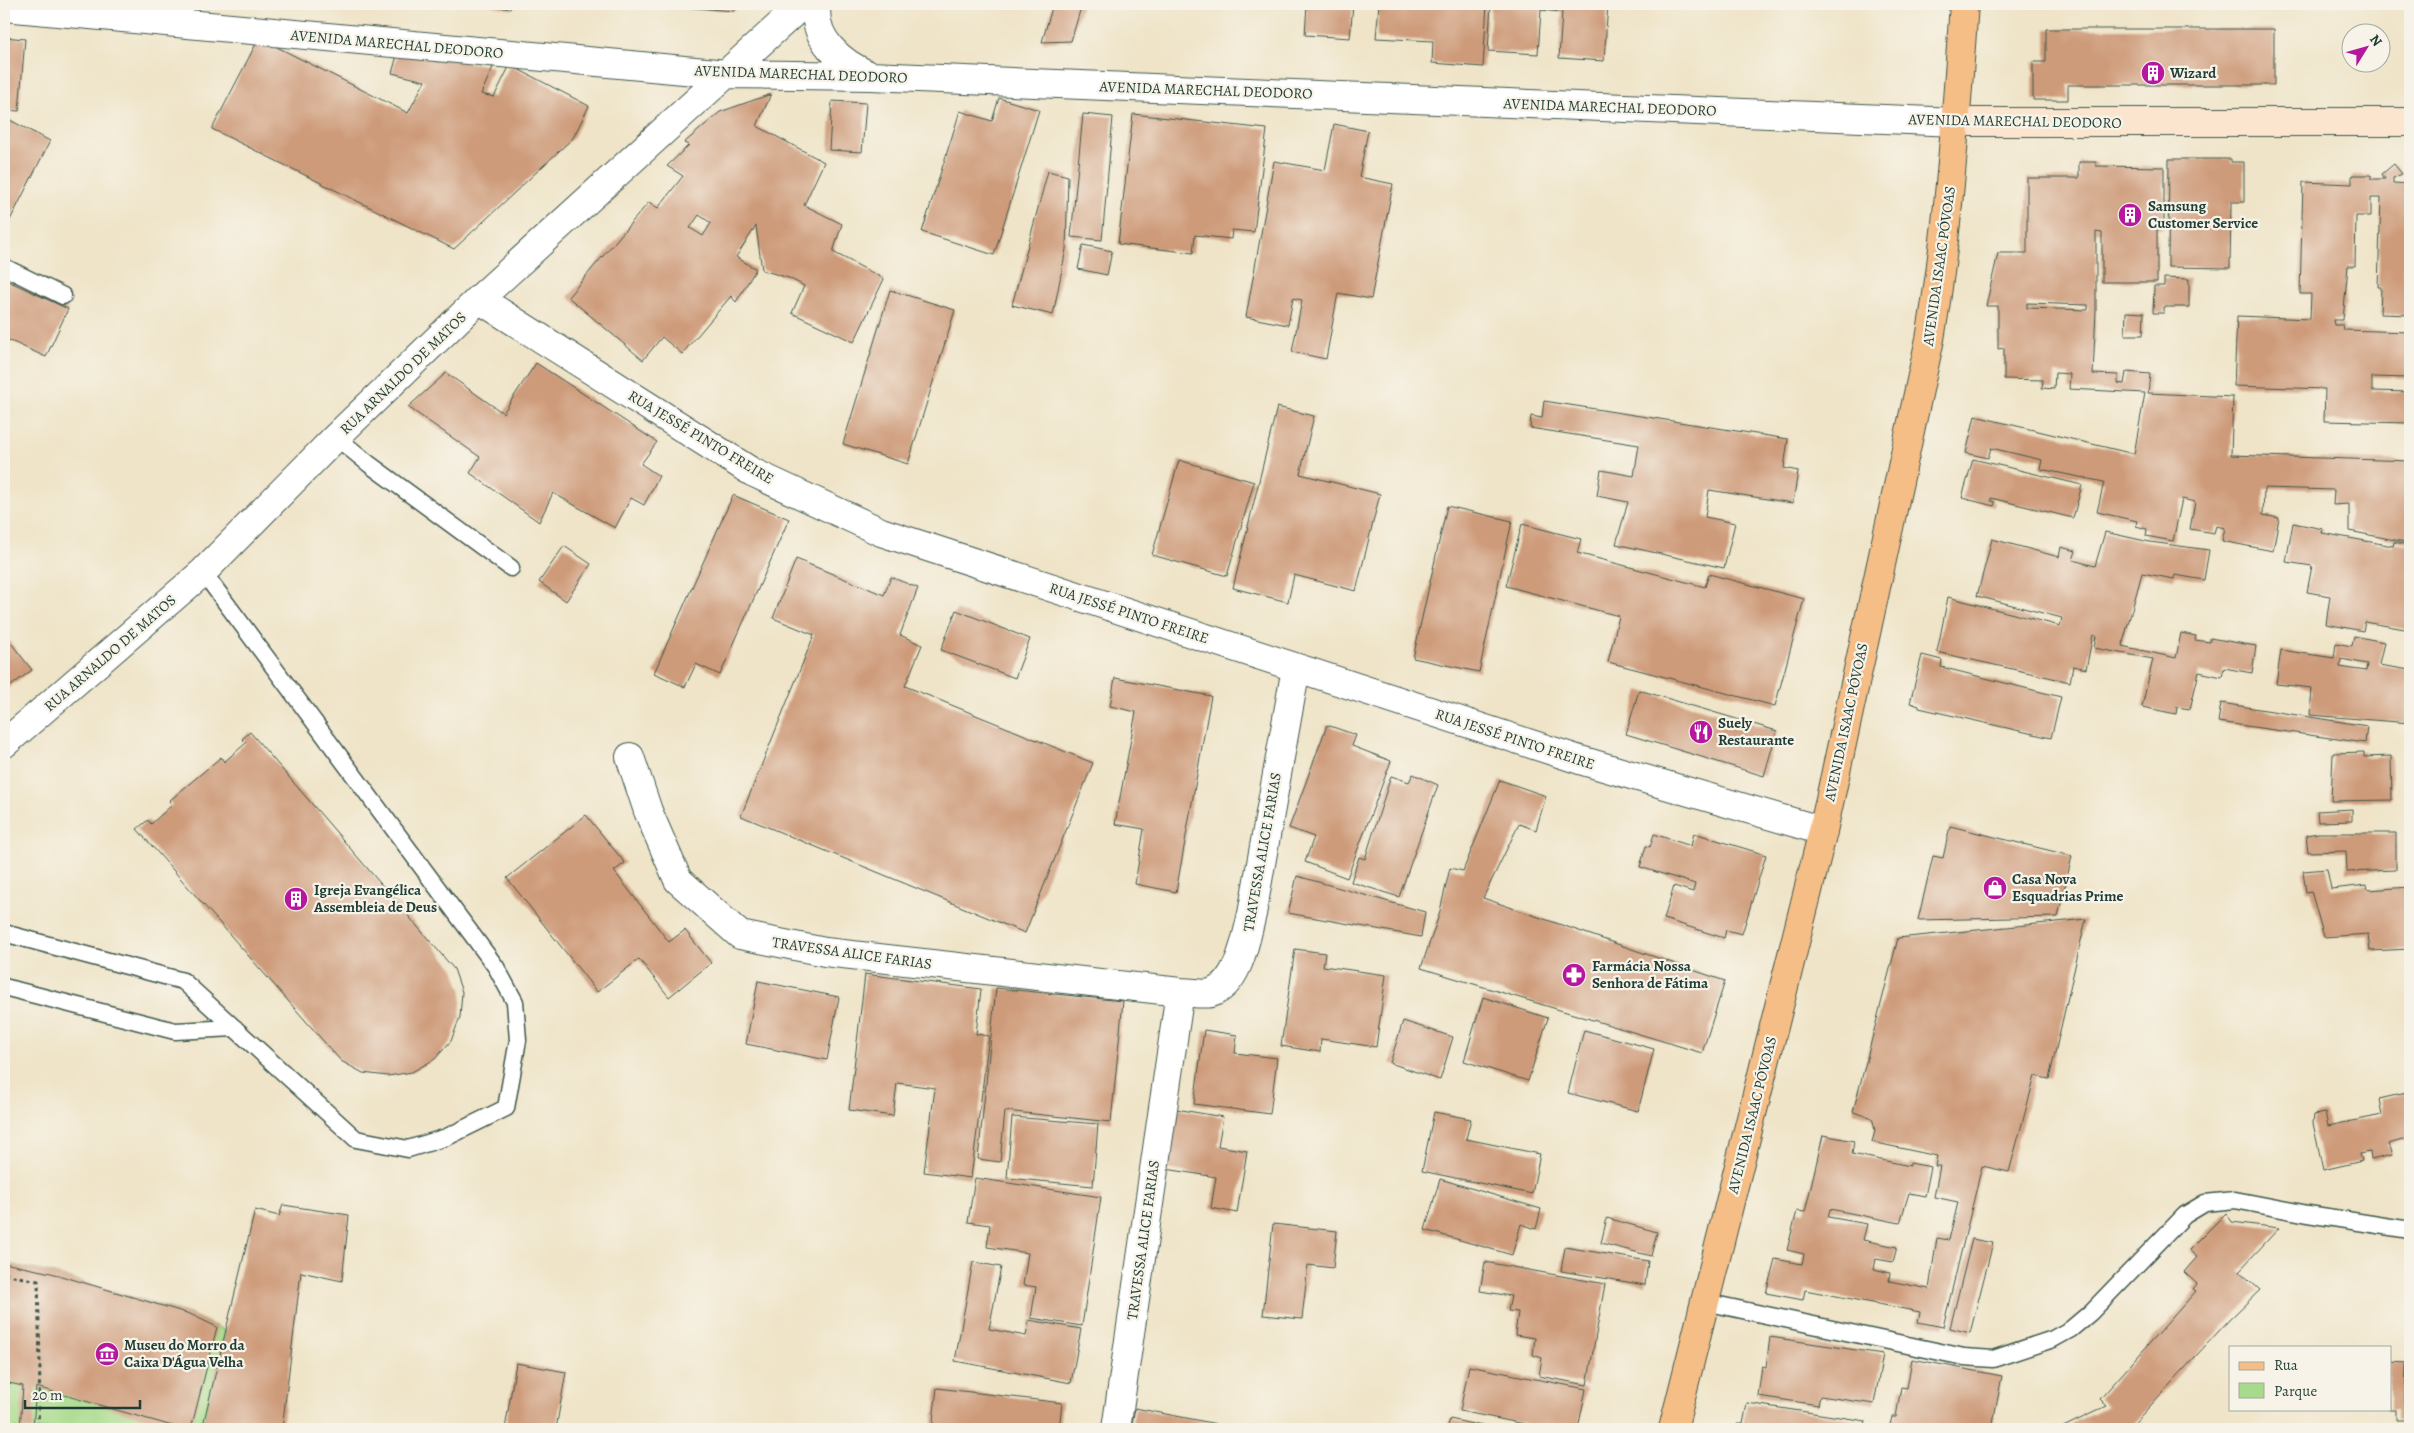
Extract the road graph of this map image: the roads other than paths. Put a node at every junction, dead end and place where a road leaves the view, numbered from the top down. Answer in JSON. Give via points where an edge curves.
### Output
{"nodes":[{"id":1,"x":804,"y":4,"type":"edge"},
{"id":2,"x":817,"y":4,"type":"edge"},
{"id":3,"x":1964,"y":4,"type":"edge"},
{"id":4,"x":4,"y":8,"type":"edge"},
{"id":5,"x":727,"y":74,"type":"junction"},
{"id":6,"x":871,"y":76,"type":"junction"},
{"id":7,"x":1956,"y":122,"type":"junction"},
{"id":8,"x":2410,"y":122,"type":"edge"},
{"id":9,"x":4,"y":268,"type":"edge"},
{"id":10,"x":63,"y":296,"type":"dead end"},
{"id":11,"x":479,"y":299,"type":"junction"},
{"id":12,"x":336,"y":437,"type":"junction"},
{"id":13,"x":511,"y":568,"type":"dead end"},
{"id":14,"x":204,"y":572,"type":"junction"},
{"id":15,"x":1296,"y":668,"type":"junction"},
{"id":16,"x":4,"y":744,"type":"edge"},
{"id":17,"x":630,"y":756,"type":"dead end"},
{"id":18,"x":1822,"y":831,"type":"junction"},
{"id":19,"x":4,"y":933,"type":"edge"},
{"id":20,"x":4,"y":987,"type":"edge"},
{"id":21,"x":1180,"y":992,"type":"junction"},
{"id":22,"x":235,"y":1028,"type":"junction"},
{"id":23,"x":2410,"y":1230,"type":"edge"},
{"id":24,"x":1705,"y":1302,"type":"junction"},
{"id":25,"x":1116,"y":1429,"type":"edge"},
{"id":26,"x":1673,"y":1429,"type":"edge"}],
"edges":[{"from":1,"to":5,"type":"street","name":"RUA ARNALDO DE MATOS"},
{"from":2,"to":6,"type":"street","via":[[816,20],[828,45],[851,66]]},
{"from":3,"to":7,"type":"main road","name":"AVENIDA ISAAC PÓVOAS"},
{"from":4,"to":5,"type":"street","name":"AVENIDA MARECHAL DEODORO"},
{"from":5,"to":6,"type":"street","name":"AVENIDA MARECHAL DEODORO"},
{"from":5,"to":11,"type":"street","name":"RUA ARNALDO DE MATOS"},
{"from":6,"to":7,"type":"street","name":"AVENIDA MARECHAL DEODORO"},
{"from":7,"to":8,"type":"main road","name":"AVENIDA MARECHAL DEODORO"},
{"from":7,"to":18,"type":"main road","name":"AVENIDA ISAAC PÓVOAS","via":[[1939,289],[1930,339]]},
{"from":9,"to":10,"type":"lane"},
{"from":11,"to":12,"type":"street","name":"RUA ARNALDO DE MATOS"},
{"from":11,"to":15,"type":"street","name":"RUA JESSÉ PINTO FREIRE","via":[[752,472],[881,532]]},
{"from":12,"to":13,"type":"lane"},
{"from":12,"to":14,"type":"street","name":"RUA ARNALDO DE MATOS"},
{"from":14,"to":16,"type":"street","name":"RUA ARNALDO DE MATOS"},
{"from":14,"to":22,"type":"lane","via":[[496,968],[515,1002],[518,1040],[506,1108],[447,1137],[408,1148],[356,1139]]},
{"from":15,"to":18,"type":"street","name":"RUA JESSÉ PINTO FREIRE","via":[[1580,760]]},
{"from":15,"to":21,"type":"street","name":"TRAVESSA ALICE FARIAS","via":[[1243,953],[1231,978],[1211,992]]},
{"from":17,"to":21,"type":"street","name":"TRAVESSA ALICE FARIAS","via":[[648,811],[678,880],[740,935],[825,952]]},
{"from":18,"to":24,"type":"main road","name":"AVENIDA ISAAC PÓVOAS"},
{"from":19,"to":22,"type":"lane","via":[[183,981]]},
{"from":20,"to":22,"type":"lane","via":[[175,1031]]},
{"from":21,"to":25,"type":"street","name":"TRAVESSA ALICE FARIAS"},
{"from":23,"to":24,"type":"lane","via":[[2236,1200],[2205,1203],[2185,1215],[2071,1329],[2053,1339],[1993,1359],[1964,1357]]},
{"from":24,"to":26,"type":"main road","name":"AVENIDA ISAAC PÓVOAS"}]}
